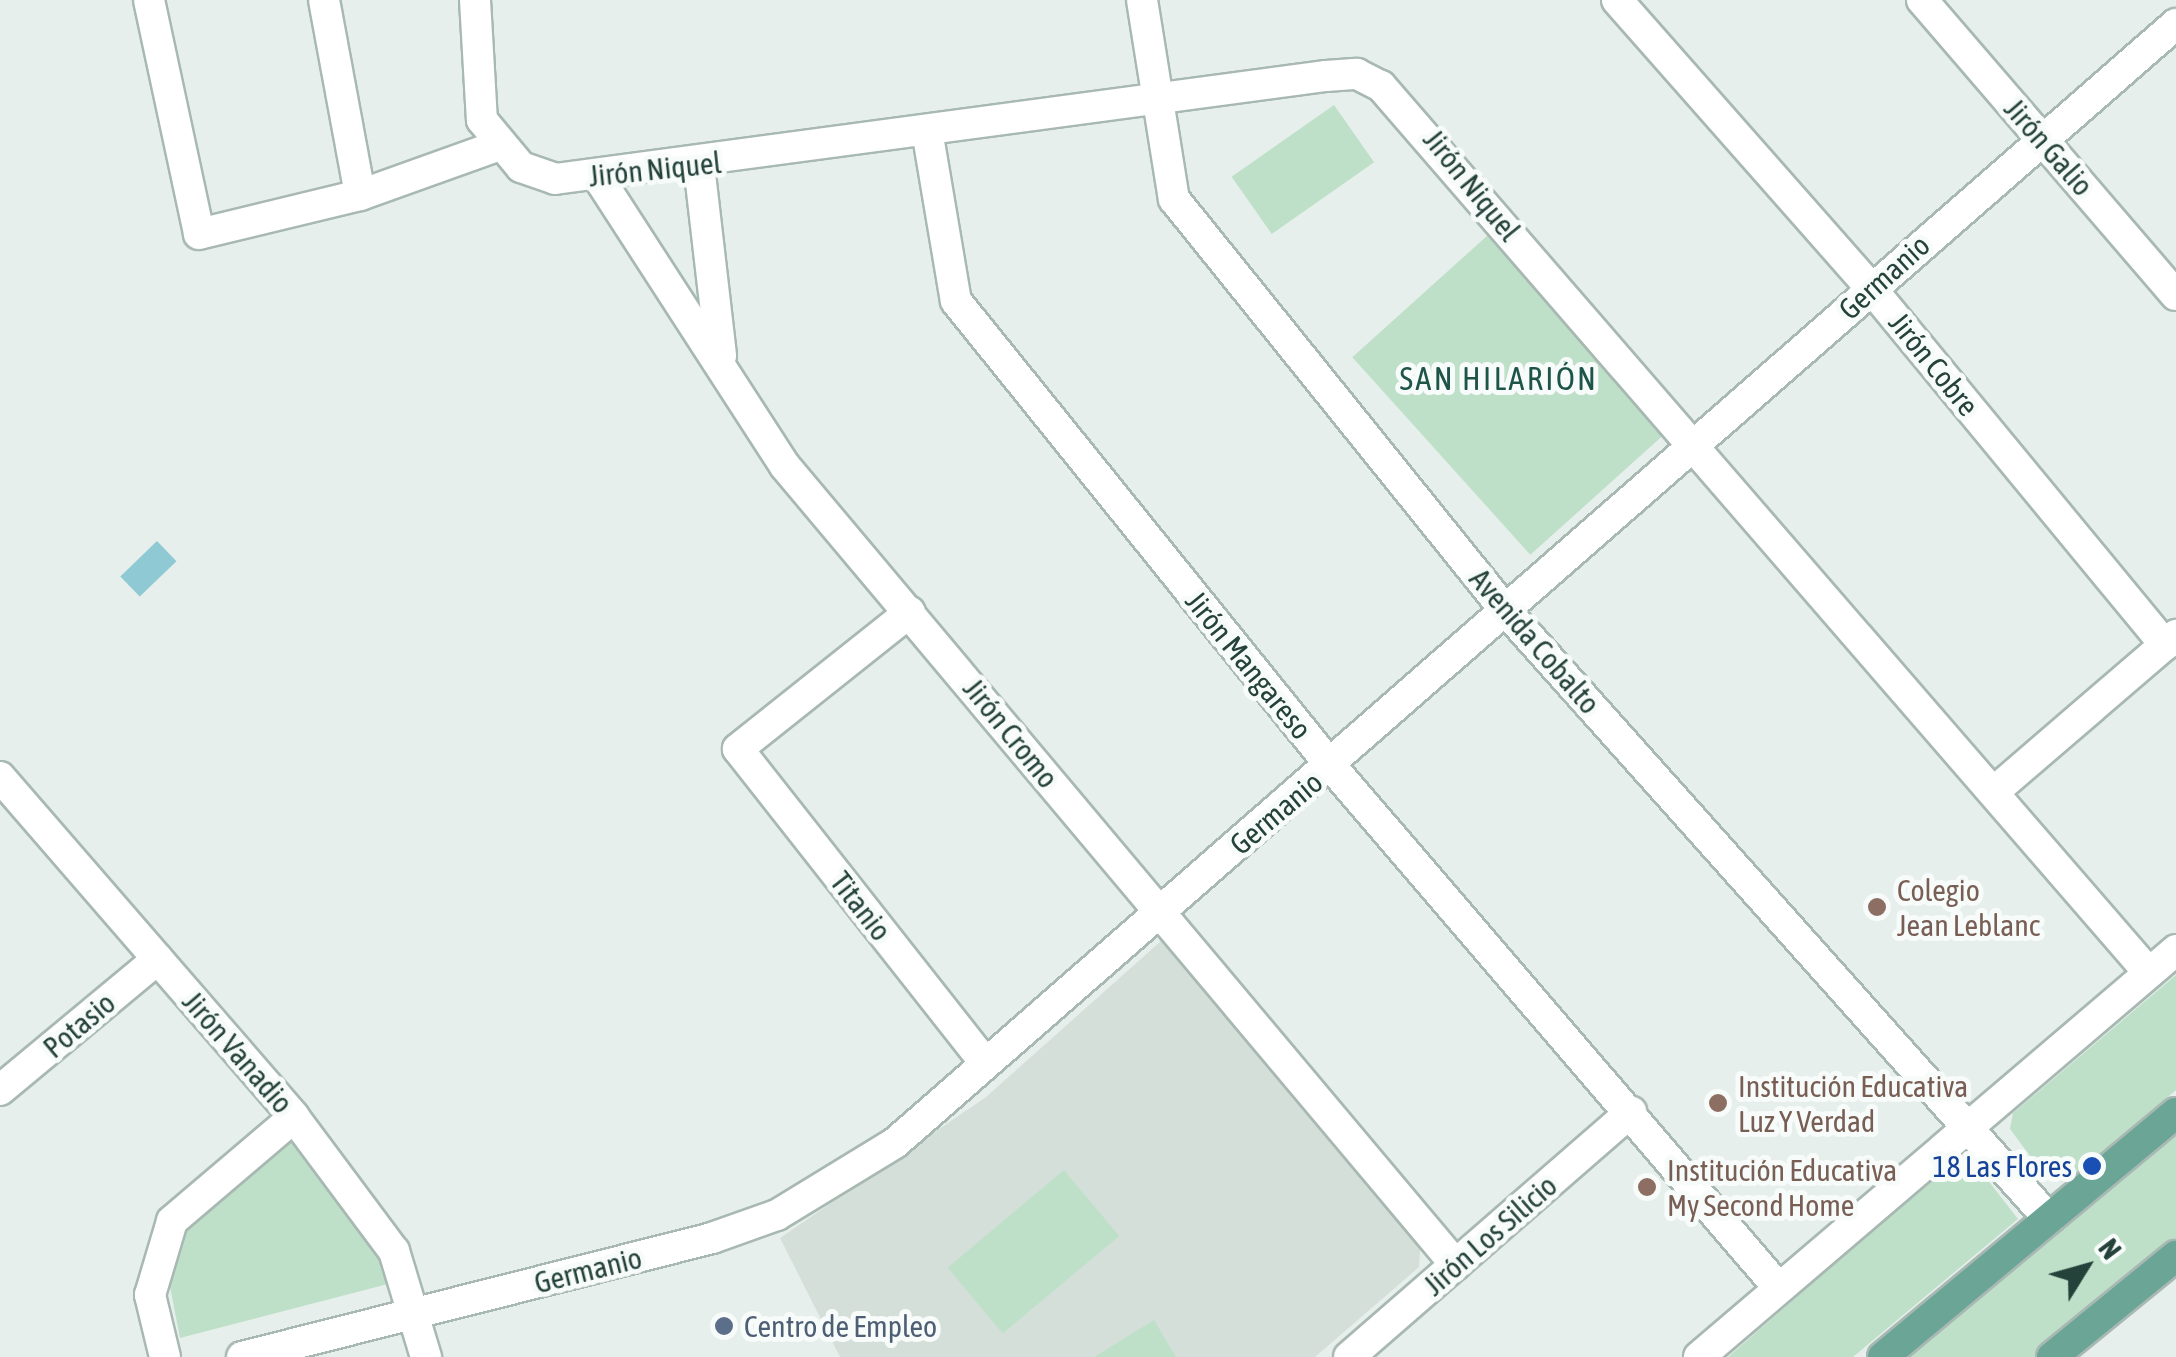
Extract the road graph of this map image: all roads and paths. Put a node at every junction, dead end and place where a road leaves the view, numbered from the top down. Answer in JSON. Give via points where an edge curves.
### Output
{"nodes":[{"id":1,"x":149,"y":0,"type":"edge"},
{"id":2,"x":324,"y":0,"type":"edge"},
{"id":3,"x":475,"y":0,"type":"edge"},
{"id":4,"x":1142,"y":0,"type":"edge"},
{"id":5,"x":1617,"y":0,"type":"edge"},
{"id":6,"x":1922,"y":0,"type":"edge"},
{"id":7,"x":2176,"y":24,"type":"edge"},
{"id":8,"x":1155,"y":105,"type":"junction"},
{"id":9,"x":928,"y":136,"type":"junction"},
{"id":10,"x":2042,"y":138,"type":"junction"},
{"id":11,"x":497,"y":146,"type":"junction"},
{"id":12,"x":699,"y":165,"type":"junction"},
{"id":13,"x":598,"y":178,"type":"junction"},
{"id":14,"x":360,"y":195,"type":"junction"},
{"id":15,"x":1870,"y":287,"type":"junction"},
{"id":16,"x":2176,"y":294,"type":"edge"},
{"id":17,"x":722,"y":362,"type":"junction"},
{"id":18,"x":1690,"y":453,"type":"junction"},
{"id":19,"x":1506,"y":611,"type":"junction"},
{"id":20,"x":910,"y":612,"type":"junction"},
{"id":21,"x":2170,"y":640,"type":"edge"},
{"id":22,"x":1332,"y":766,"type":"junction"},
{"id":23,"x":1,"y":782,"type":"edge"},
{"id":24,"x":1996,"y":790,"type":"junction"},
{"id":25,"x":1159,"y":913,"type":"junction"},
{"id":26,"x":2176,"y":950,"type":"edge"},
{"id":27,"x":158,"y":959,"type":"junction"},
{"id":28,"x":2149,"y":973,"type":"junction"},
{"id":29,"x":985,"y":1063,"type":"junction"},
{"id":30,"x":0,"y":1090,"type":"edge"},
{"id":31,"x":1631,"y":1112,"type":"junction"},
{"id":32,"x":2176,"y":1113,"type":"edge"},
{"id":33,"x":294,"y":1116,"type":"junction"},
{"id":34,"x":1966,"y":1128,"type":"junction"},
{"id":35,"x":2049,"y":1219,"type":"junction"},
{"id":36,"x":2176,"y":1256,"type":"edge"},
{"id":37,"x":1456,"y":1265,"type":"junction"},
{"id":38,"x":1777,"y":1286,"type":"junction"},
{"id":39,"x":415,"y":1312,"type":"junction"},
{"id":40,"x":165,"y":1357,"type":"edge"},
{"id":41,"x":242,"y":1357,"type":"edge"},
{"id":42,"x":426,"y":1357,"type":"edge"},
{"id":43,"x":1349,"y":1357,"type":"edge"},
{"id":44,"x":1698,"y":1357,"type":"edge"},
{"id":45,"x":1883,"y":1357,"type":"edge"},
{"id":46,"x":2052,"y":1357,"type":"edge"}],
"edges":[{"from":1,"to":14,"type":"street","via":[[200,234]]},
{"from":2,"to":14,"type":"street"},
{"from":3,"to":11,"type":"street","via":[[482,120]]},
{"from":4,"to":8,"type":"street","name":"Avenida Cobalto"},
{"from":5,"to":15,"type":"street","name":"Jirón Cobre"},
{"from":6,"to":10,"type":"street","name":"Jirón Galio"},
{"from":7,"to":10,"type":"street","name":"Germanio"},
{"from":8,"to":9,"type":"street","name":"Jirón Niquel"},
{"from":8,"to":18,"type":"street","name":"Jirón Niquel","via":[[1326,76],[1357,74],[1381,86],[1406,104]]},
{"from":8,"to":19,"type":"street","name":"Avenida Cobalto","via":[[1174,199]]},
{"from":9,"to":12,"type":"street","name":"Jirón Niquel"},
{"from":9,"to":22,"type":"street","name":"Jirón Mangareso","via":[[956,301]]},
{"from":10,"to":15,"type":"street","name":"Germanio"},
{"from":10,"to":16,"type":"street","name":"Jirón Galio"},
{"from":11,"to":13,"type":"street","name":"Jirón Niquel","via":[[555,179]]},
{"from":11,"to":14,"type":"street"},
{"from":12,"to":13,"type":"street","name":"Jirón Niquel"},
{"from":12,"to":17,"type":"street"},
{"from":13,"to":17,"type":"street","name":"Jirón Cromo"},
{"from":15,"to":18,"type":"street","name":"Germanio"},
{"from":15,"to":21,"type":"street","name":"Jirón Cobre"},
{"from":17,"to":20,"type":"street","name":"Jirón Cromo","via":[[785,466]]},
{"from":18,"to":19,"type":"street","name":"Germanio"},
{"from":18,"to":24,"type":"street","name":"Jirón Niquel"},
{"from":19,"to":22,"type":"street","name":"Germanio"},
{"from":19,"to":34,"type":"street","name":"Avenida Cobalto"},
{"from":20,"to":25,"type":"street","name":"Jirón Cromo"},
{"from":20,"to":29,"type":"street","name":"Titanio","via":[[738,749]]},
{"from":21,"to":24,"type":"street"},
{"from":22,"to":25,"type":"street","name":"Germanio"},
{"from":22,"to":31,"type":"street","name":"Jirón Mangareso"},
{"from":23,"to":27,"type":"street","name":"Jirón Vanadio"},
{"from":24,"to":28,"type":"street","name":"Jirón Niquel"},
{"from":25,"to":29,"type":"street","name":"Germanio"},
{"from":25,"to":37,"type":"street","name":"Jirón Cromo"},
{"from":26,"to":28,"type":"street"},
{"from":27,"to":30,"type":"street","name":"Potasio"},
{"from":27,"to":33,"type":"street","name":"Jirón Vanadio"},
{"from":28,"to":34,"type":"street"},
{"from":29,"to":39,"type":"street","name":"Germanio","via":[[895,1143],[777,1215]]},
{"from":31,"to":37,"type":"street","name":"Jirón Los Silicio"},
{"from":31,"to":38,"type":"street","name":"Jirón Mangareso"},
{"from":32,"to":35,"type":"main road"},
{"from":33,"to":39,"type":"street","name":"Jirón Vanadio","via":[[394,1250]]},
{"from":33,"to":40,"type":"street","via":[[164,1235],[150,1295]]},
{"from":34,"to":35,"type":"street","name":"Avenida Cobalto"},
{"from":34,"to":38,"type":"street"},
{"from":35,"to":45,"type":"main road"},
{"from":36,"to":46,"type":"main road"},
{"from":37,"to":43,"type":"street","name":"Jirón Los Silicio"},
{"from":38,"to":44,"type":"street"},
{"from":39,"to":41,"type":"street","name":"Germanio"},
{"from":39,"to":42,"type":"street","name":"Jirón Vanadio"}]}
